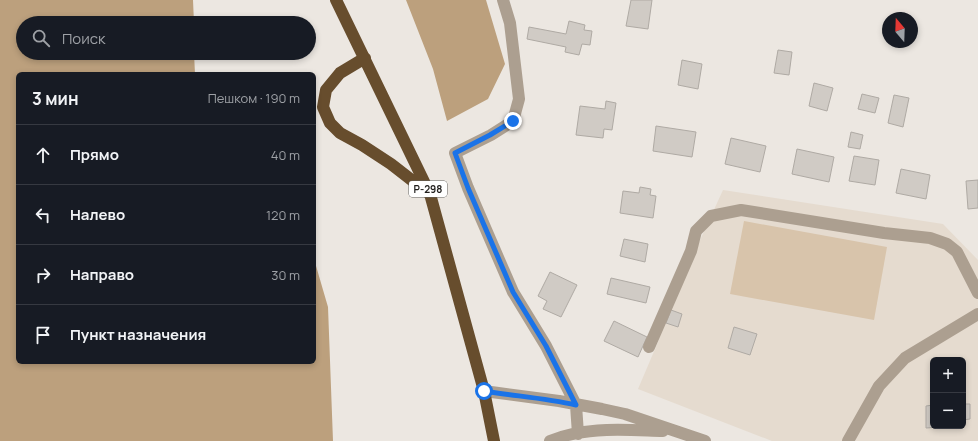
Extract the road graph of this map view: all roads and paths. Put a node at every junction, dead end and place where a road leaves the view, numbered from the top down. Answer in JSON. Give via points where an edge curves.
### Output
{"nodes":[{"id":1,"x":336,"y":0,"type":"edge"},
{"id":2,"x":503,"y":0,"type":"edge"},
{"id":3,"x":365,"y":58,"type":"junction"},
{"id":4,"x":430,"y":194,"type":"junction"},
{"id":5,"x":978,"y":293,"type":"edge"},
{"id":6,"x":978,"y":314,"type":"edge"},
{"id":7,"x":649,"y":347,"type":"dead end"},
{"id":8,"x":484,"y":391,"type":"junction"},
{"id":9,"x":576,"y":405,"type":"junction"},
{"id":10,"x":676,"y":432,"type":"junction"},
{"id":11,"x":578,"y":434,"type":"junction"},
{"id":12,"x":494,"y":441,"type":"edge"},
{"id":13,"x":550,"y":441,"type":"edge"},
{"id":14,"x":705,"y":441,"type":"edge"},
{"id":15,"x":848,"y":441,"type":"edge"}],
"edges":[{"from":1,"to":3,"type":"highway","number":"Р-298"},
{"from":2,"to":9,"type":"street","via":[[510,23],[519,99],[513,121],[455,153],[513,292],[546,346]]},
{"from":3,"to":4,"type":"highway","number":"Р-298"},
{"from":3,"to":4,"type":"highway","via":[[340,73],[326,90],[323,107],[330,123],[340,133],[362,144]]},
{"from":4,"to":8,"type":"highway","number":"Р-298"},
{"from":5,"to":7,"type":"street","via":[[957,252],[947,244],[930,238],[741,210],[711,216],[696,231],[691,251]]},
{"from":6,"to":15,"type":"street","via":[[905,358],[879,386]]},
{"from":8,"to":9,"type":"street"},
{"from":8,"to":12,"type":"highway","number":"Р-298"},
{"from":9,"to":10,"type":"street","via":[[625,414]]},
{"from":9,"to":11,"type":"street"},
{"from":10,"to":11,"type":"street","via":[[607,429]]},
{"from":10,"to":14,"type":"street"},
{"from":11,"to":13,"type":"street","via":[[561,436]]}]}
